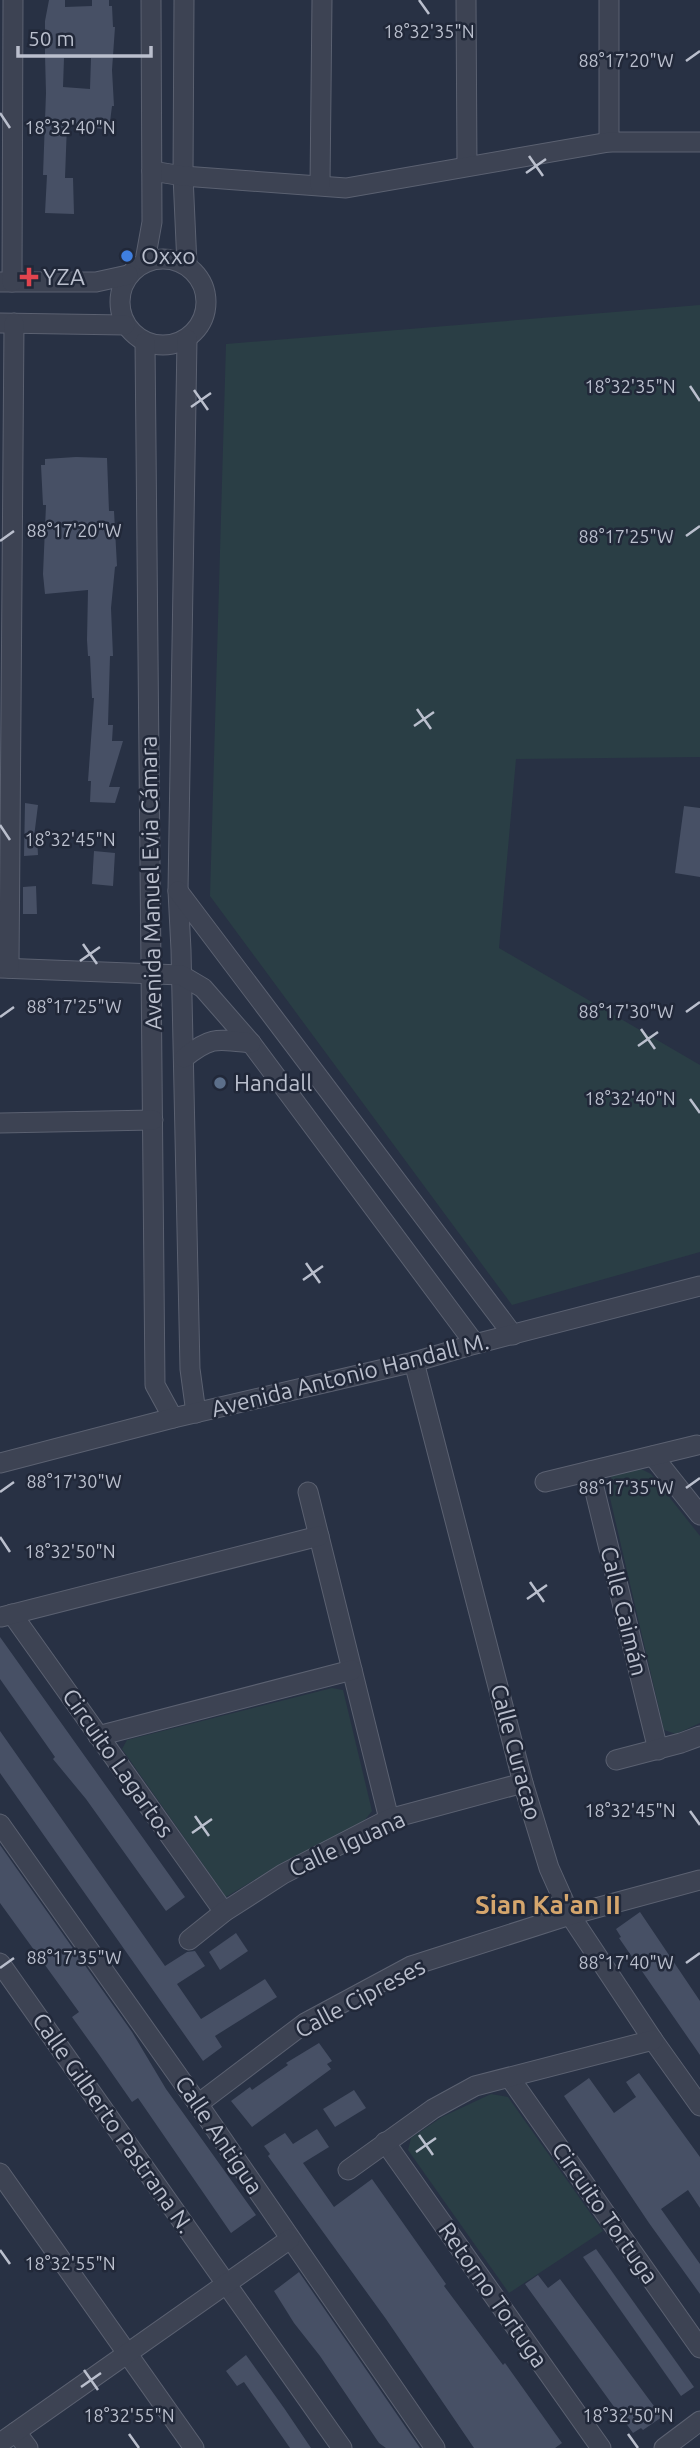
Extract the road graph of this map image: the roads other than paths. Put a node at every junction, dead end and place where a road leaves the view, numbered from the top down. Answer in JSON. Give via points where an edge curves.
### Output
{"nodes":[{"id":1,"x":13,"y":0,"type":"edge"},
{"id":2,"x":151,"y":0,"type":"edge"},
{"id":3,"x":184,"y":0,"type":"edge"},
{"id":4,"x":322,"y":0,"type":"edge"},
{"id":5,"x":466,"y":0,"type":"edge"},
{"id":6,"x":608,"y":0,"type":"edge"},
{"id":7,"x":609,"y":142,"type":"junction"},
{"id":8,"x":700,"y":142,"type":"edge"},
{"id":9,"x":467,"y":166,"type":"junction"},
{"id":10,"x":152,"y":171,"type":"junction"},
{"id":11,"x":183,"y":176,"type":"junction"},
{"id":12,"x":320,"y":185,"type":"junction"},
{"id":13,"x":145,"y":261,"type":"junction"},
{"id":14,"x":187,"y":265,"type":"junction"},
{"id":15,"x":128,"y":275,"type":"junction"},
{"id":16,"x":6,"y":282,"type":"edge"},
{"id":17,"x":7,"y":323,"type":"edge"},
{"id":18,"x":125,"y":325,"type":"junction"},
{"id":19,"x":187,"y":339,"type":"junction"},
{"id":20,"x":145,"y":342,"type":"junction"},
{"id":21,"x":178,"y":891,"type":"junction"},
{"id":22,"x":5,"y":968,"type":"edge"},
{"id":23,"x":152,"y":974,"type":"junction"},
{"id":24,"x":181,"y":975,"type":"junction"},
{"id":25,"x":251,"y":1043,"type":"junction"},
{"id":26,"x":184,"y":1058,"type":"junction"},
{"id":27,"x":153,"y":1120,"type":"junction"},
{"id":28,"x":0,"y":1123,"type":"edge"},
{"id":29,"x":700,"y":1286,"type":"edge"},
{"id":30,"x":513,"y":1335,"type":"junction"},
{"id":31,"x":475,"y":1344,"type":"junction"},
{"id":32,"x":414,"y":1363,"type":"junction"},
{"id":33,"x":196,"y":1413,"type":"junction"},
{"id":34,"x":173,"y":1418,"type":"junction"},
{"id":35,"x":697,"y":1445,"type":"dead end"},
{"id":36,"x":653,"y":1456,"type":"junction"},
{"id":37,"x":0,"y":1463,"type":"edge"},
{"id":38,"x":590,"y":1471,"type":"junction"},
{"id":39,"x":545,"y":1482,"type":"dead end"},
{"id":40,"x":308,"y":1492,"type":"dead end"},
{"id":41,"x":700,"y":1515,"type":"edge"},
{"id":42,"x":319,"y":1536,"type":"junction"},
{"id":43,"x":6,"y":1615,"type":"edge"},
{"id":44,"x":352,"y":1670,"type":"junction"},
{"id":45,"x":700,"y":1735,"type":"edge"},
{"id":46,"x":98,"y":1736,"type":"junction"},
{"id":47,"x":659,"y":1750,"type":"junction"},
{"id":48,"x":616,"y":1760,"type":"dead end"},
{"id":49,"x":523,"y":1783,"type":"junction"},
{"id":50,"x":389,"y":1819,"type":"junction"},
{"id":51,"x":0,"y":1824,"type":"edge"},
{"id":52,"x":700,"y":1880,"type":"edge"},
{"id":53,"x":224,"y":1912,"type":"junction"},
{"id":54,"x":570,"y":1914,"type":"junction"},
{"id":55,"x":189,"y":1940,"type":"dead end"},
{"id":56,"x":0,"y":1963,"type":"edge"},
{"id":57,"x":653,"y":2040,"type":"junction"},
{"id":58,"x":510,"y":2078,"type":"junction"},
{"id":59,"x":198,"y":2105,"type":"junction"},
{"id":60,"x":700,"y":2106,"type":"edge"},
{"id":61,"x":385,"y":2142,"type":"junction"},
{"id":62,"x":348,"y":2170,"type":"dead end"},
{"id":63,"x":0,"y":2174,"type":"edge"},
{"id":64,"x":290,"y":2239,"type":"junction"},
{"id":65,"x":226,"y":2284,"type":"junction"},
{"id":66,"x":700,"y":2348,"type":"edge"},
{"id":67,"x":127,"y":2353,"type":"junction"},
{"id":68,"x":700,"y":2421,"type":"edge"},
{"id":69,"x":22,"y":2440,"type":"edge"},
{"id":70,"x":0,"y":2444,"type":"edge"},
{"id":71,"x":194,"y":2448,"type":"edge"},
{"id":72,"x":342,"y":2448,"type":"edge"},
{"id":73,"x":436,"y":2448,"type":"edge"},
{"id":74,"x":601,"y":2448,"type":"edge"},
{"id":75,"x":664,"y":2448,"type":"edge"}],
"edges":[{"from":1,"to":16,"type":"street"},
{"from":2,"to":10,"type":"street"},
{"from":3,"to":11,"type":"street"},
{"from":4,"to":12,"type":"street"},
{"from":5,"to":9,"type":"street"},
{"from":6,"to":7,"type":"street"},
{"from":7,"to":8,"type":"street"},
{"from":7,"to":9,"type":"street"},
{"from":9,"to":12,"type":"street","via":[[346,188]]},
{"from":10,"to":11,"type":"street"},
{"from":10,"to":13,"type":"street","via":[[152,222]]},
{"from":11,"to":12,"type":"street"},
{"from":11,"to":14,"type":"street"},
{"from":13,"to":14,"type":"street","via":[[166,258]]},
{"from":13,"to":15,"type":"street"},
{"from":14,"to":19,"type":"street","via":[[201,281],[207,302],[202,323]]},
{"from":15,"to":16,"type":"street","via":[[96,282]]},
{"from":15,"to":18,"type":"street","via":[[119,299]]},
{"from":17,"to":18,"type":"street"},
{"from":17,"to":22,"type":"street"},
{"from":18,"to":20,"type":"street"},
{"from":19,"to":20,"type":"street","via":[[166,346]]},
{"from":19,"to":21,"type":"street","name":"Avenida Manuel Evia Cámara"},
{"from":20,"to":23,"type":"street","name":"Avenida Manuel Evia Cámara"},
{"from":21,"to":24,"type":"street","name":"Avenida Manuel Evia Cámara"},
{"from":21,"to":30,"type":"street","name":"Avenida Manuel Evia Cámara"},
{"from":22,"to":23,"type":"street"},
{"from":23,"to":24,"type":"street"},
{"from":23,"to":27,"type":"street","name":"Avenida Manuel Evia Cámara"},
{"from":24,"to":25,"type":"street","name":"Avenida Manuel Evia Cámara","via":[[203,988]]},
{"from":24,"to":26,"type":"street","name":"Avenida Manuel Evia Cámara"},
{"from":25,"to":26,"type":"street","via":[[203,1042]]},
{"from":25,"to":31,"type":"street","name":"Avenida Manuel Evia Cámara"},
{"from":26,"to":33,"type":"street","name":"Avenida Manuel Evia Cámara","via":[[190,1369]]},
{"from":27,"to":28,"type":"street"},
{"from":27,"to":34,"type":"street","name":"Avenida Manuel Evia Cámara","via":[[155,1385]]},
{"from":29,"to":30,"type":"street","name":"Avenida Antonio Handall M."},
{"from":30,"to":31,"type":"street","name":"Avenida Antonio Handall M."},
{"from":31,"to":32,"type":"street","name":"Avenida Antonio Handall M."},
{"from":32,"to":33,"type":"street","name":"Avenida Antonio Handall M."},
{"from":32,"to":49,"type":"street","name":"Calle Curacao"},
{"from":33,"to":34,"type":"street","name":"Avenida Antonio Handall M."},
{"from":34,"to":37,"type":"street","name":"Avenida Antonio Handall M."},
{"from":35,"to":36,"type":"street"},
{"from":36,"to":38,"type":"street"},
{"from":36,"to":41,"type":"street"},
{"from":38,"to":39,"type":"street"},
{"from":38,"to":47,"type":"street","name":"Calle Caimán"},
{"from":40,"to":42,"type":"street"},
{"from":42,"to":43,"type":"street","name":"Circuito Lagartos"},
{"from":42,"to":44,"type":"street"},
{"from":43,"to":46,"type":"street","name":"Circuito Lagartos"},
{"from":44,"to":46,"type":"street"},
{"from":44,"to":50,"type":"street"},
{"from":45,"to":47,"type":"street"},
{"from":46,"to":53,"type":"street","name":"Circuito Lagartos"},
{"from":47,"to":48,"type":"street"},
{"from":49,"to":50,"type":"street","name":"Calle Iguana"},
{"from":49,"to":54,"type":"street","name":"Calle Curacao","via":[[549,1868]]},
{"from":50,"to":53,"type":"street","name":"Calle Iguana","via":[[283,1874]]},
{"from":51,"to":59,"type":"street","name":"Calle Antigua"},
{"from":52,"to":54,"type":"street","name":"Calle Cipreses"},
{"from":53,"to":55,"type":"street","name":"Calle Iguana"},
{"from":54,"to":57,"type":"street","name":"Calle Curacao"},
{"from":54,"to":59,"type":"street","name":"Calle Cipreses","via":[[411,1966],[305,2023]]},
{"from":56,"to":65,"type":"street","name":"Calle Gilberto Pastrana N."},
{"from":57,"to":58,"type":"street"},
{"from":57,"to":60,"type":"street","name":"Calle Curacao"},
{"from":58,"to":61,"type":"street","via":[[475,2086]]},
{"from":58,"to":66,"type":"street","name":"Circuito Tortuga"},
{"from":59,"to":64,"type":"street","name":"Calle Antigua"},
{"from":61,"to":62,"type":"street"},
{"from":61,"to":74,"type":"street","name":"Retorno Tortuga"},
{"from":63,"to":67,"type":"street"},
{"from":64,"to":65,"type":"street"},
{"from":64,"to":73,"type":"street","name":"Calle Antigua"},
{"from":65,"to":67,"type":"street"},
{"from":65,"to":72,"type":"street","name":"Calle Gilberto Pastrana N."},
{"from":67,"to":69,"type":"street"},
{"from":67,"to":71,"type":"street"},
{"from":68,"to":75,"type":"street"},
{"from":69,"to":70,"type":"street"}]}
